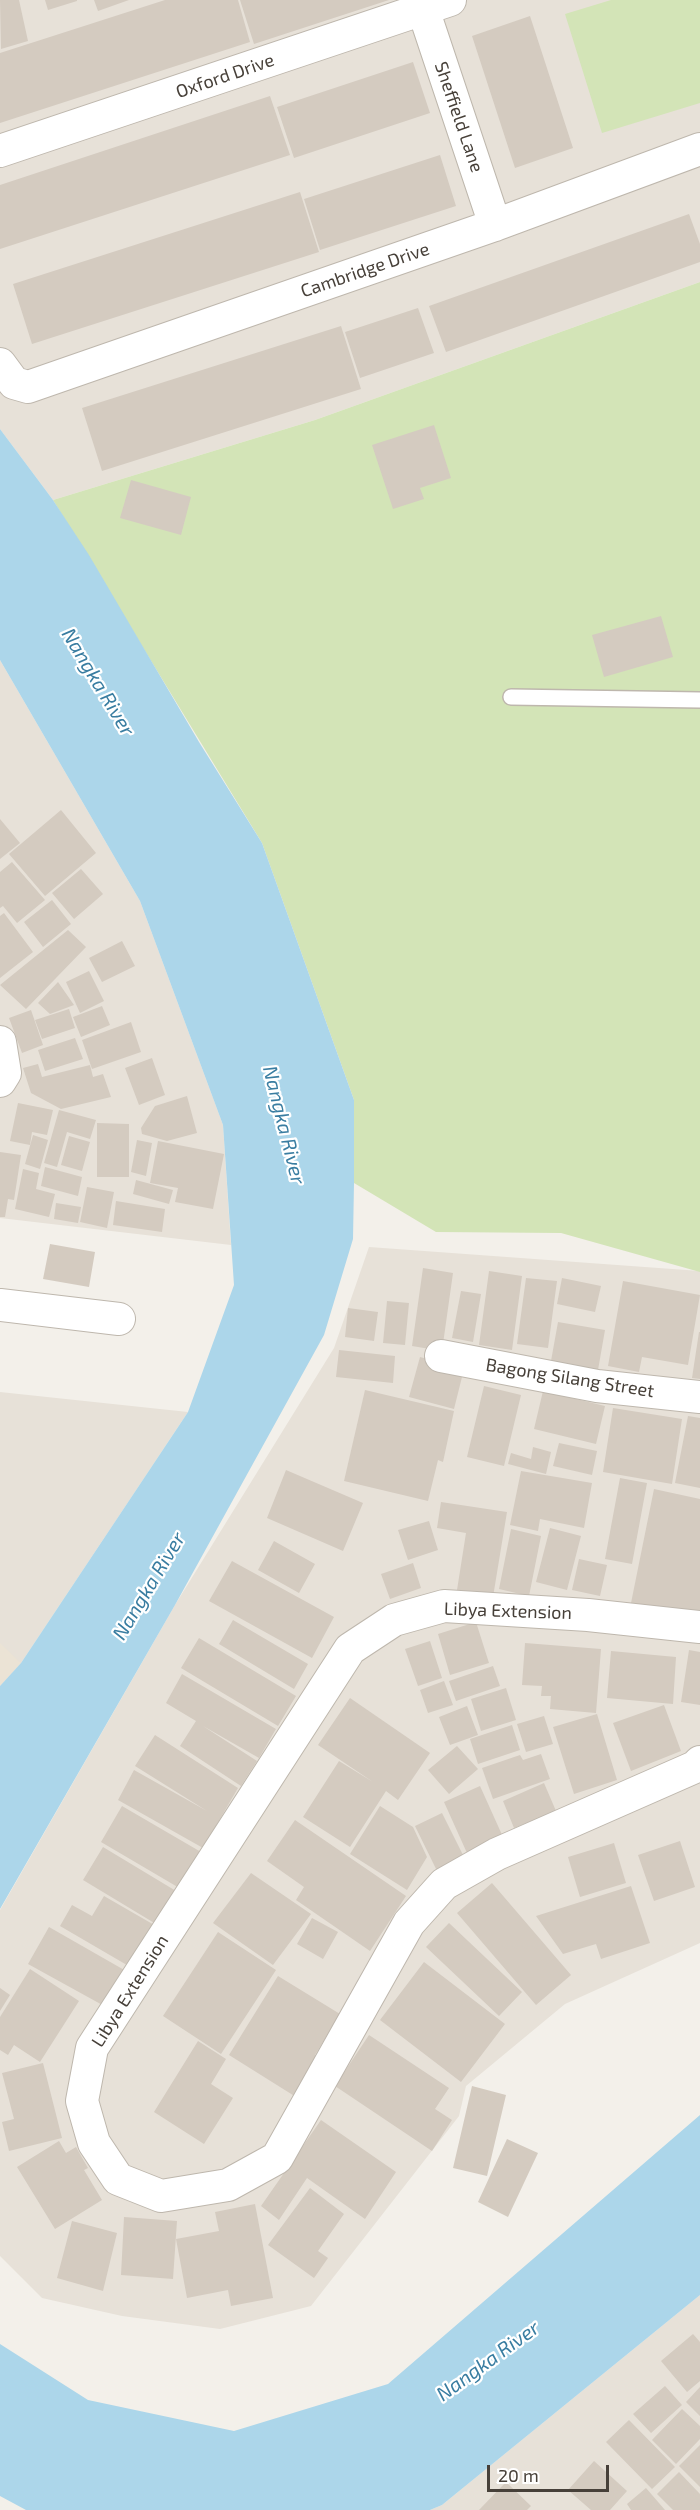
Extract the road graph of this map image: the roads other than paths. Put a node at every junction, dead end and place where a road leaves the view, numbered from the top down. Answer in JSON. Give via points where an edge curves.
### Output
{"nodes":[{"id":1,"x":436,"y":4,"type":"edge"},
{"id":2,"x":700,"y":149,"type":"edge"},
{"id":3,"x":0,"y":151,"type":"edge"},
{"id":4,"x":495,"y":225,"type":"junction"},
{"id":5,"x":0,"y":364,"type":"edge"},
{"id":6,"x":511,"y":697,"type":"dead end"},
{"id":7,"x":700,"y":700,"type":"edge"},
{"id":8,"x":0,"y":1042,"type":"edge"},
{"id":9,"x":0,"y":1081,"type":"edge"},
{"id":10,"x":0,"y":1305,"type":"edge"},
{"id":11,"x":119,"y":1318,"type":"dead end"},
{"id":12,"x":441,"y":1356,"type":"dead end"},
{"id":13,"x":700,"y":1397,"type":"edge"},
{"id":14,"x":700,"y":1627,"type":"edge"},
{"id":15,"x":700,"y":1762,"type":"edge"}],
"edges":[{"from":1,"to":3,"type":"street","name":"Oxford Drive"},
{"from":1,"to":4,"type":"street","name":"Sheffield Lane"},
{"from":2,"to":4,"type":"street","name":"Cambridge Drive"},
{"from":4,"to":5,"type":"street","name":"Cambridge Drive","via":[[28,387],[14,383]]},
{"from":6,"to":7,"type":"lane"},
{"from":8,"to":9,"type":"street","via":[[5,1073]]},
{"from":10,"to":11,"type":"street"},
{"from":12,"to":13,"type":"street","name":"Bagong Silang Street","via":[[597,1386]]},
{"from":14,"to":15,"type":"street","name":"Libya Extension","via":[[588,1614],[444,1606],[394,1620],[350,1649],[92,2048],[82,2101],[94,2143],[118,2179],[161,2196],[228,2185],[277,2158],[409,1923],[444,1884],[497,1854],[650,1788]]}]}
